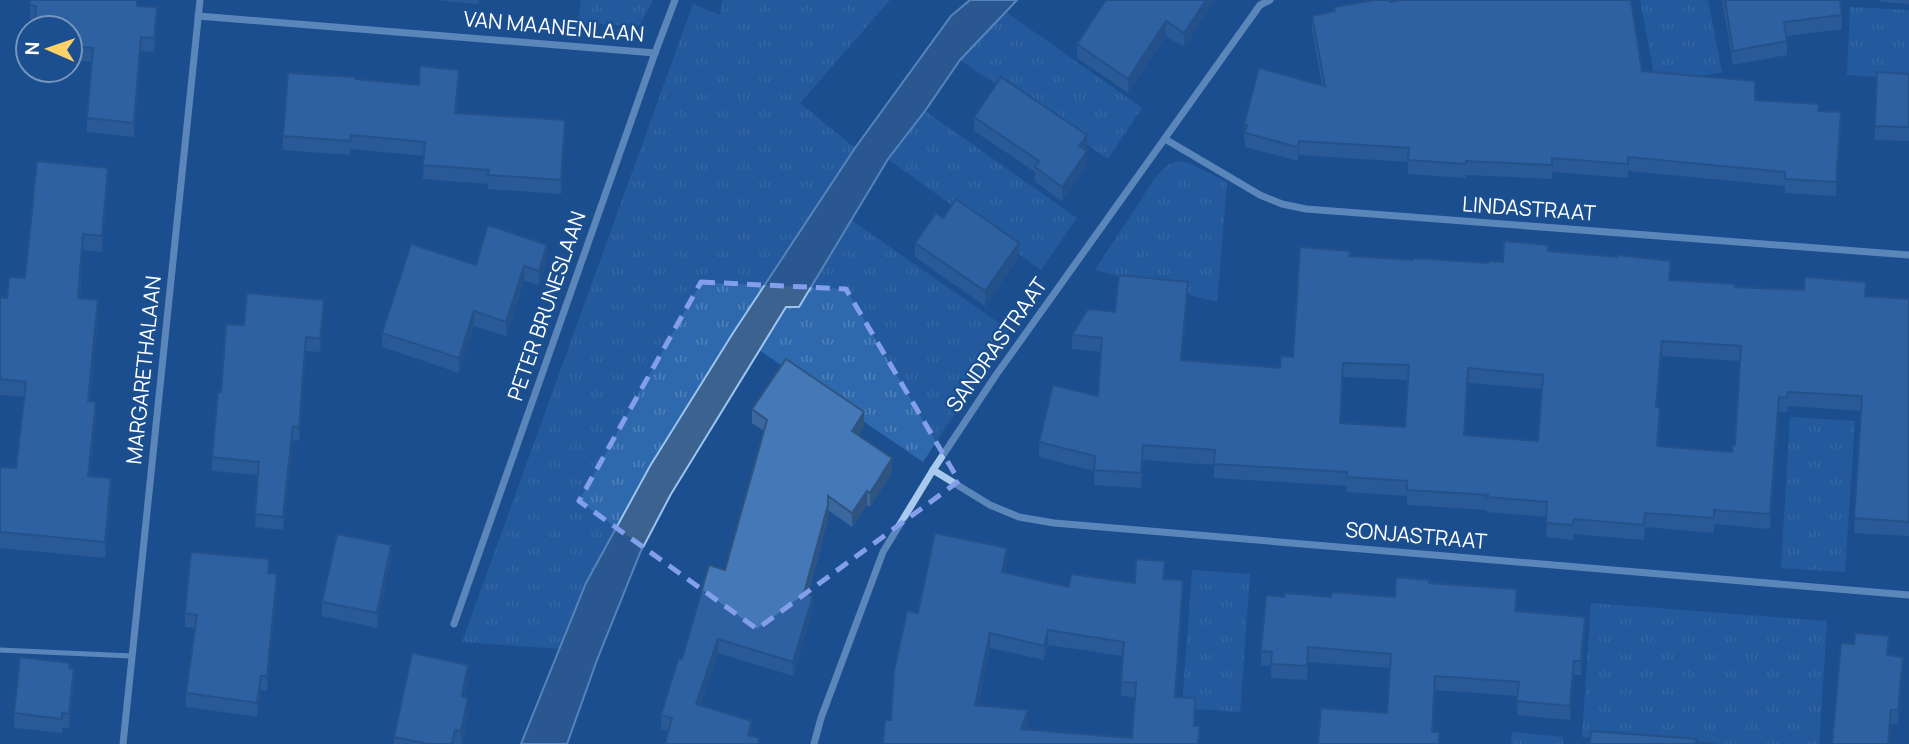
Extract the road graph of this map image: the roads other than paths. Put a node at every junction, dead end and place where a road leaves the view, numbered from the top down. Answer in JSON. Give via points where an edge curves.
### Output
{"nodes":[{"id":1,"x":200,"y":0,"type":"edge"},
{"id":2,"x":675,"y":0,"type":"edge"},
{"id":3,"x":1270,"y":0,"type":"edge"},
{"id":4,"x":198,"y":16,"type":"junction"},
{"id":5,"x":655,"y":53,"type":"junction"},
{"id":6,"x":1164,"y":139,"type":"junction"},
{"id":7,"x":1909,"y":255,"type":"edge"},
{"id":8,"x":933,"y":470,"type":"junction"},
{"id":9,"x":1909,"y":595,"type":"edge"},
{"id":10,"x":454,"y":624,"type":"dead end"},
{"id":11,"x":0,"y":650,"type":"edge"},
{"id":12,"x":132,"y":656,"type":"junction"},
{"id":13,"x":124,"y":744,"type":"edge"},
{"id":14,"x":814,"y":744,"type":"edge"}],
"edges":[{"from":1,"to":4,"type":"street","name":"MARGARETHALAAN"},
{"from":2,"to":5,"type":"street","name":"PETER BRUNESLAAN"},
{"from":3,"to":6,"type":"street","name":"SANDRASTRAAT","via":[[1260,5]]},
{"from":4,"to":5,"type":"street","name":"VAN MAANENLAAN"},
{"from":4,"to":12,"type":"street","name":"MARGARETHALAAN"},
{"from":5,"to":10,"type":"street","name":"PETER BRUNESLAAN"},
{"from":6,"to":7,"type":"street","name":"LINDASTRAAT","via":[[1260,195],[1306,209]]},
{"from":6,"to":8,"type":"street","name":"SANDRASTRAAT"},
{"from":8,"to":9,"type":"street","name":"SONJASTRAAT","via":[[989,505],[1019,517],[1054,523]]},
{"from":8,"to":14,"type":"street","name":"SANDRASTRAAT","via":[[883,552]]},
{"from":11,"to":12,"type":"lane"},
{"from":12,"to":13,"type":"street","name":"MARGARETHALAAN"}]}
